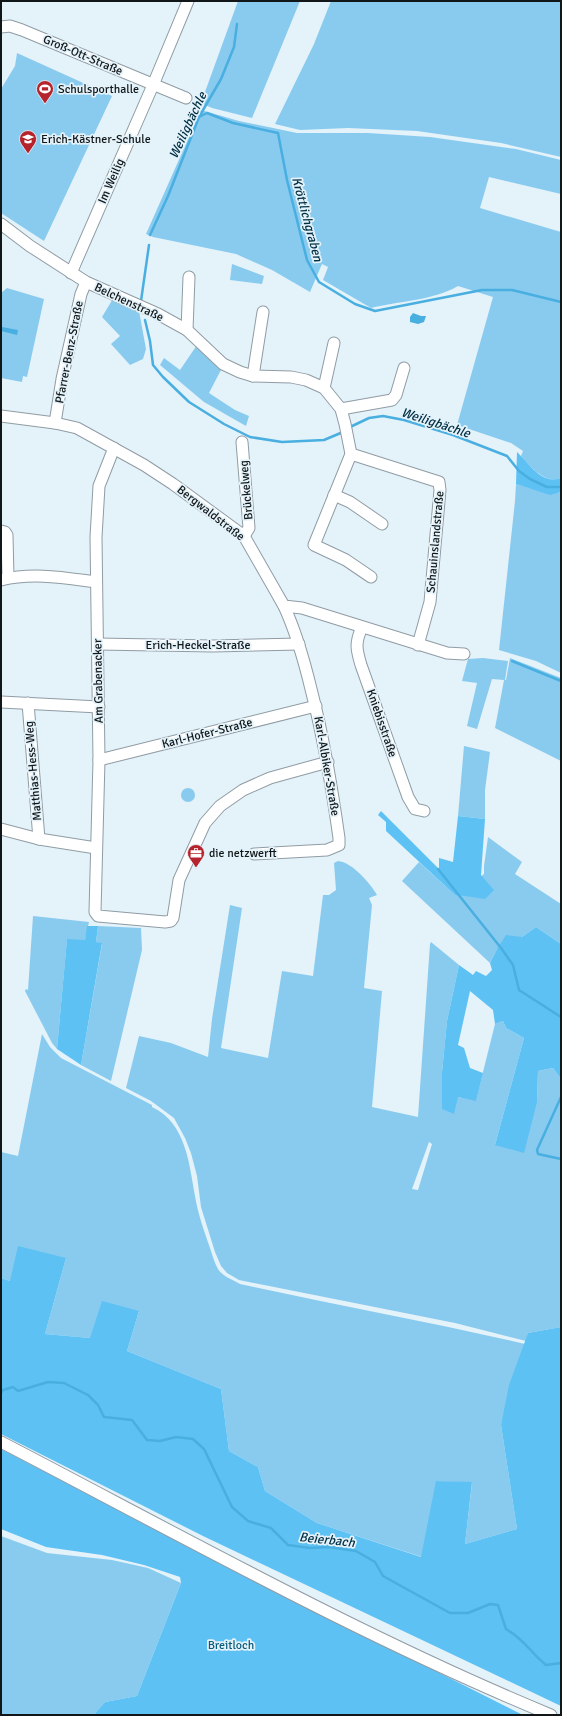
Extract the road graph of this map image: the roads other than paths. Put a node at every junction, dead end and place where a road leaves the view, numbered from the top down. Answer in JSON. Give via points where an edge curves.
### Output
{"nodes":[{"id":1,"x":188,"y":1,"type":"edge"},
{"id":2,"x":1,"y":27,"type":"edge"},
{"id":3,"x":153,"y":85,"type":"junction"},
{"id":4,"x":186,"y":98,"type":"dead end"},
{"id":5,"x":1,"y":224,"type":"edge"},
{"id":6,"x":71,"y":273,"type":"junction"},
{"id":7,"x":189,"y":277,"type":"dead end"},
{"id":8,"x":86,"y":282,"type":"junction"},
{"id":9,"x":263,"y":312,"type":"dead end"},
{"id":10,"x":187,"y":330,"type":"junction"},
{"id":11,"x":334,"y":343,"type":"dead end"},
{"id":12,"x":404,"y":368,"type":"dead end"},
{"id":13,"x":253,"y":376,"type":"junction"},
{"id":14,"x":324,"y":388,"type":"junction"},
{"id":15,"x":341,"y":409,"type":"junction"},
{"id":16,"x":1,"y":416,"type":"edge"},
{"id":17,"x":55,"y":423,"type":"junction"},
{"id":18,"x":242,"y":442,"type":"dead end"},
{"id":19,"x":114,"y":448,"type":"junction"},
{"id":20,"x":351,"y":454,"type":"junction"},
{"id":21,"x":334,"y":495,"type":"junction"},
{"id":22,"x":382,"y":524,"type":"dead end"},
{"id":23,"x":1,"y":531,"type":"edge"},
{"id":24,"x":244,"y":536,"type":"junction"},
{"id":25,"x":371,"y":577,"type":"dead end"},
{"id":26,"x":5,"y":579,"type":"edge"},
{"id":27,"x":96,"y":582,"type":"junction"},
{"id":28,"x":284,"y":606,"type":"junction"},
{"id":29,"x":362,"y":627,"type":"junction"},
{"id":30,"x":98,"y":644,"type":"junction"},
{"id":31,"x":299,"y":644,"type":"junction"},
{"id":32,"x":418,"y":645,"type":"junction"},
{"id":33,"x":464,"y":654,"type":"dead end"},
{"id":34,"x":1,"y":702,"type":"edge"},
{"id":35,"x":28,"y":703,"type":"junction"},
{"id":36,"x":316,"y":706,"type":"junction"},
{"id":37,"x":99,"y":707,"type":"junction"},
{"id":38,"x":99,"y":760,"type":"junction"},
{"id":39,"x":328,"y":762,"type":"junction"},
{"id":40,"x":424,"y":811,"type":"dead end"},
{"id":41,"x":1,"y":829,"type":"edge"},
{"id":42,"x":39,"y":839,"type":"junction"},
{"id":43,"x":96,"y":848,"type":"junction"},
{"id":44,"x":254,"y":854,"type":"dead end"},
{"id":45,"x":1,"y":1442,"type":"edge"},
{"id":46,"x":551,"y":1715,"type":"edge"}],
"edges":[{"from":1,"to":3,"type":"street","name":"Im Weilig"},
{"from":2,"to":3,"type":"street","name":"Groß-Ott-Straße","via":[[10,26],[22,30]]},
{"from":3,"to":4,"type":"street","name":"Groß-Ott-Straße"},
{"from":3,"to":6,"type":"street","name":"Im Weilig"},
{"from":5,"to":6,"type":"street","name":"Belchenstraße"},
{"from":6,"to":8,"type":"street","name":"Belchenstraße"},
{"from":7,"to":10,"type":"street"},
{"from":8,"to":10,"type":"street","name":"Belchenstraße","via":[[158,314]]},
{"from":8,"to":17,"type":"street","name":"Pfarrer-Benz-Straße","via":[[62,379]]},
{"from":9,"to":13,"type":"street"},
{"from":10,"to":13,"type":"street","name":"Belchenstraße","via":[[223,364]]},
{"from":11,"to":14,"type":"street"},
{"from":12,"to":15,"type":"street","via":[[392,400]]},
{"from":13,"to":14,"type":"street","name":"Belchenstraße","via":[[291,377]]},
{"from":14,"to":15,"type":"street","name":"Belchenstraße"},
{"from":15,"to":20,"type":"street","name":"Belchenstraße"},
{"from":16,"to":17,"type":"street","name":"Bergwaldstraße"},
{"from":17,"to":19,"type":"street","name":"Bergwaldstraße","via":[[77,428]]},
{"from":18,"to":24,"type":"street","name":"Brückelweg","via":[[249,528]]},
{"from":19,"to":24,"type":"street","name":"Bergwaldstraße","via":[[188,494]]},
{"from":19,"to":27,"type":"street","name":"Am Grabenacker","via":[[99,486]]},
{"from":20,"to":21,"type":"street"},
{"from":20,"to":32,"type":"street","name":"Schauinslandstraße","via":[[439,482],[430,602]]},
{"from":21,"to":22,"type":"street","via":[[350,502]]},
{"from":21,"to":25,"type":"street","via":[[314,546],[346,560]]},
{"from":23,"to":26,"type":"street","via":[[7,535]]},
{"from":24,"to":28,"type":"street","name":"Bergwaldstraße"},
{"from":26,"to":27,"type":"street","via":[[51,576]]},
{"from":27,"to":30,"type":"street","name":"Am Grabenacker"},
{"from":28,"to":29,"type":"street","via":[[302,608]]},
{"from":28,"to":31,"type":"street","name":"Karl-Albiker-Straße"},
{"from":29,"to":32,"type":"street"},
{"from":29,"to":40,"type":"street","name":"Kniebisstraße","via":[[356,649],[361,665],[408,797],[415,809]]},
{"from":30,"to":31,"type":"street","name":"Erich-Heckel-Straße"},
{"from":30,"to":37,"type":"street","name":"Am Grabenacker"},
{"from":31,"to":36,"type":"street","name":"Karl-Albiker-Straße"},
{"from":32,"to":33,"type":"street","via":[[447,653]]},
{"from":34,"to":35,"type":"street"},
{"from":35,"to":37,"type":"street"},
{"from":35,"to":42,"type":"street","name":"Matthias-Hess-Weg"},
{"from":36,"to":38,"type":"street","name":"Karl-Hofer-Straße"},
{"from":36,"to":39,"type":"street","name":"Karl-Albiker-Straße"},
{"from":37,"to":38,"type":"street","name":"Am Grabenacker"},
{"from":38,"to":43,"type":"street","name":"Am Grabenacker"},
{"from":39,"to":43,"type":"street","name":"Am Grabenacker","via":[[270,778],[243,790],[220,806],[205,823],[179,880],[171,921],[98,916],[95,912]]},
{"from":39,"to":44,"type":"street","name":"Karl-Albiker-Straße","via":[[339,845],[327,850]]},
{"from":41,"to":42,"type":"street"},
{"from":42,"to":43,"type":"street"},
{"from":45,"to":46,"type":"street","via":[[303,1599],[441,1666]]}]}
